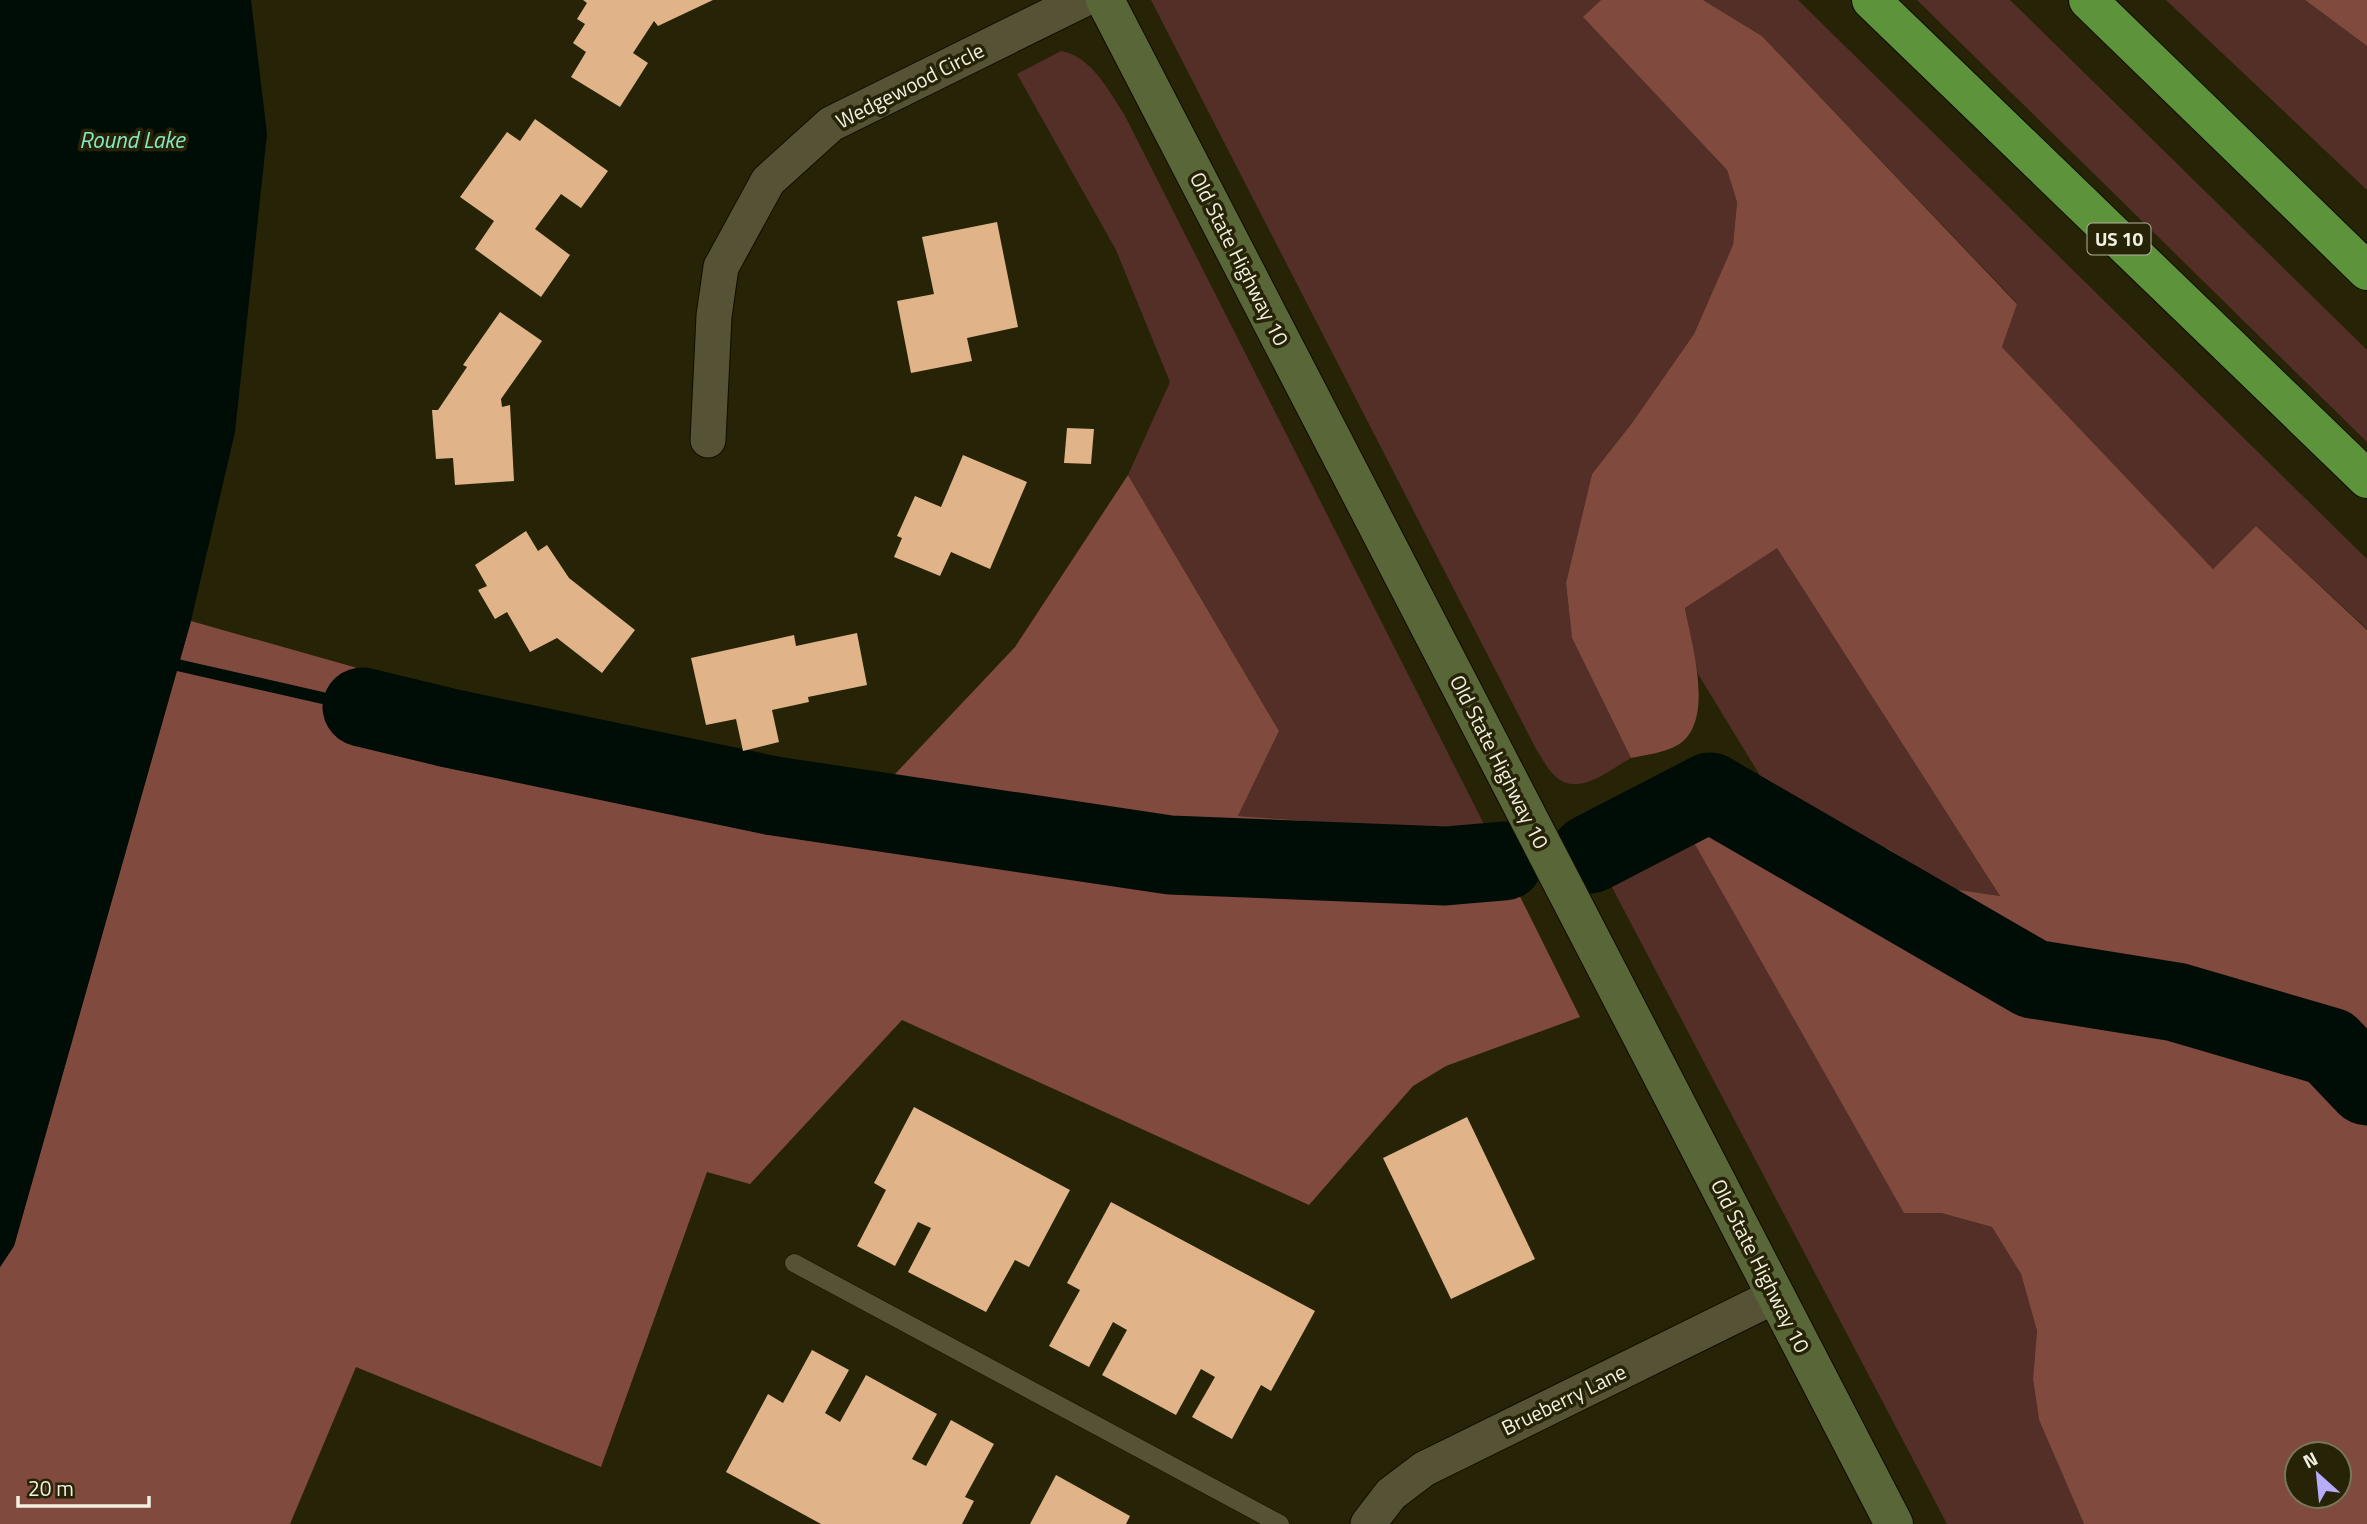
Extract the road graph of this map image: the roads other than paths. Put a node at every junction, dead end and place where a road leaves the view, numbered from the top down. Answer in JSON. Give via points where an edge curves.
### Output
{"nodes":[{"id":1,"x":1082,"y":0,"type":"edge"},
{"id":2,"x":1105,"y":0,"type":"edge"},
{"id":3,"x":1871,"y":0,"type":"edge"},
{"id":4,"x":2088,"y":0,"type":"edge"},
{"id":5,"x":2367,"y":271,"type":"edge"},
{"id":6,"x":708,"y":440,"type":"dead end"},
{"id":7,"x":2367,"y":479,"type":"edge"},
{"id":8,"x":794,"y":1263,"type":"dead end"},
{"id":9,"x":1775,"y":1296,"type":"junction"},
{"id":10,"x":1280,"y":1524,"type":"edge"},
{"id":11,"x":1368,"y":1524,"type":"edge"},
{"id":12,"x":1894,"y":1524,"type":"edge"}],
"edges":[{"from":1,"to":6,"type":"street","name":"Wedgewood Circle","via":[[831,124],[768,181],[721,267]]},
{"from":2,"to":9,"type":"street","name":"Old State Highway 10"},
{"from":3,"to":7,"type":"highway","number":"US 10"},
{"from":4,"to":5,"type":"highway"},
{"from":8,"to":10,"type":"lane"},
{"from":9,"to":11,"type":"street","name":"Brueberry Lane","via":[[1423,1469],[1391,1494]]},
{"from":9,"to":12,"type":"street","name":"Old State Highway 10"}]}
